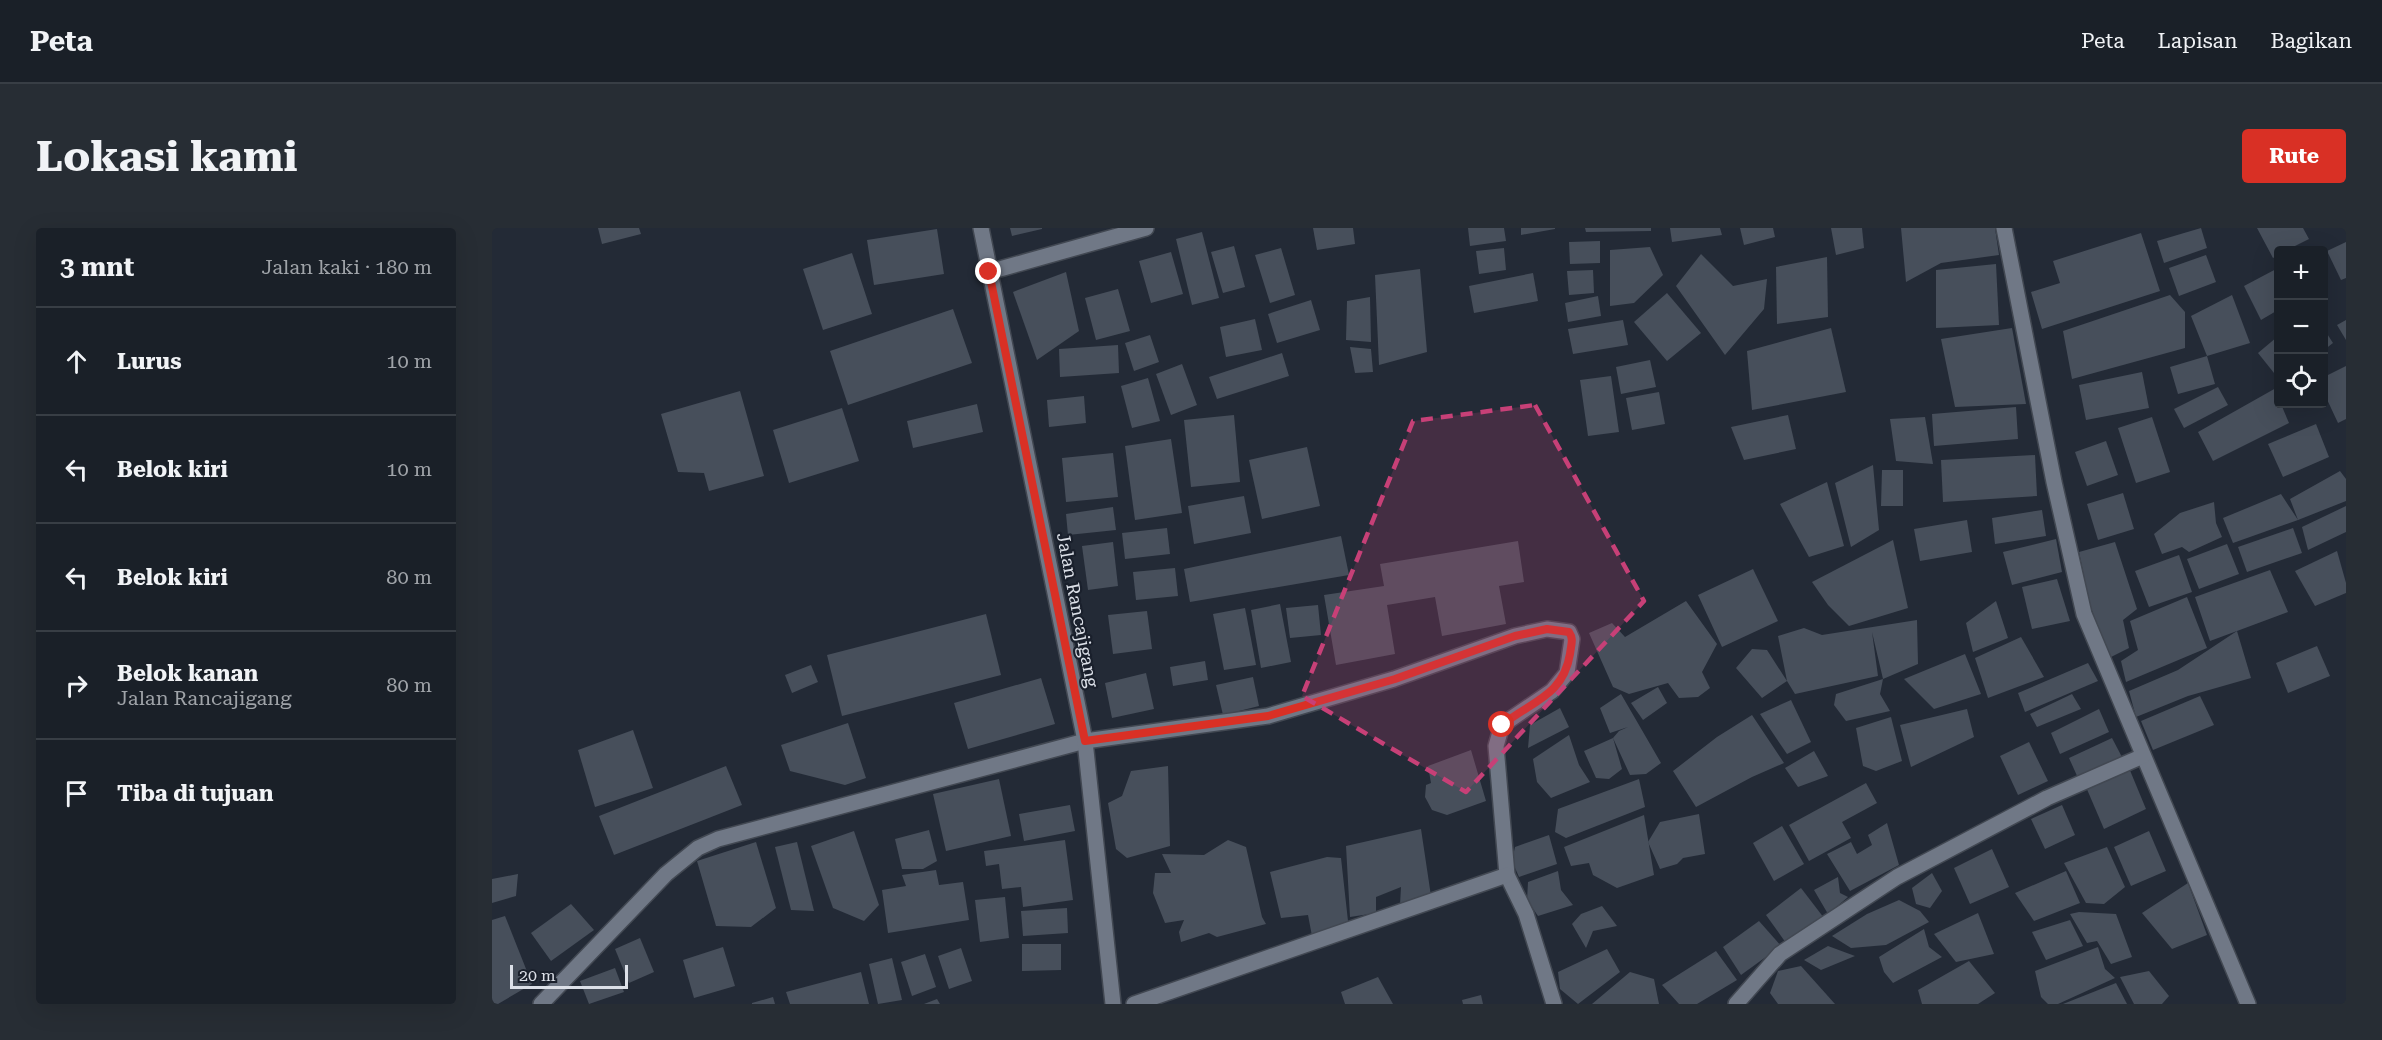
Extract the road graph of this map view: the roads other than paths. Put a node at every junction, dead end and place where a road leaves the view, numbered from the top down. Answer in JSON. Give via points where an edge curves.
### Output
{"nodes":[{"id":1,"x":981,"y":228,"type":"edge"},
{"id":2,"x":1146,"y":228,"type":"edge"},
{"id":3,"x":2004,"y":228,"type":"edge"},
{"id":4,"x":989,"y":272,"type":"junction"},
{"id":5,"x":1085,"y":741,"type":"junction"},
{"id":6,"x":2144,"y":756,"type":"junction"},
{"id":7,"x":1507,"y":875,"type":"junction"},
{"id":8,"x":541,"y":1004,"type":"edge"},
{"id":9,"x":1113,"y":1004,"type":"edge"},
{"id":10,"x":1134,"y":1004,"type":"edge"},
{"id":11,"x":1554,"y":1004,"type":"edge"},
{"id":12,"x":1736,"y":1004,"type":"edge"},
{"id":13,"x":2248,"y":1004,"type":"edge"}],
"edges":[{"from":1,"to":4,"type":"street","name":"Jalan Rancajigang"},
{"from":2,"to":4,"type":"street"},
{"from":3,"to":6,"type":"street","via":[[2084,614]]},
{"from":4,"to":5,"type":"street","name":"Jalan Rancajigang"},
{"from":5,"to":7,"type":"street","via":[[1268,716],[1395,679],[1515,636],[1547,629],[1569,632],[1572,639],[1567,673],[1552,691],[1502,725],[1498,732]]},
{"from":5,"to":8,"type":"street","via":[[718,839],[698,848],[666,874]]},
{"from":5,"to":9,"type":"street","name":"Jalan Rancajigang"},
{"from":6,"to":12,"type":"street","via":[[2047,798],[1897,878],[1780,954]]},
{"from":6,"to":13,"type":"street"},
{"from":7,"to":10,"type":"street"},
{"from":7,"to":11,"type":"street","via":[[1526,914]]}]}
